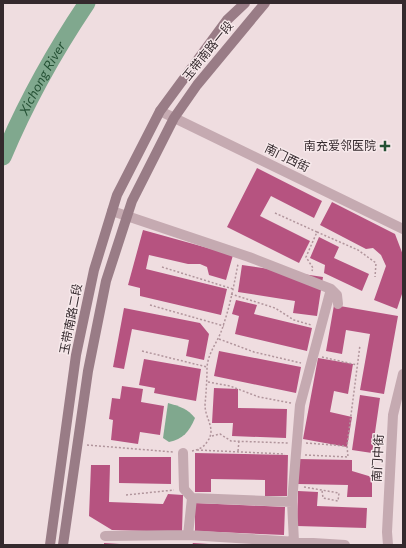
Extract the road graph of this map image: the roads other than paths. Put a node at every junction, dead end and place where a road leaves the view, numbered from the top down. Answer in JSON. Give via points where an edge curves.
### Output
{"nodes":[{"id":1,"x":245,"y":3,"type":"edge"},
{"id":2,"x":265,"y":3,"type":"edge"},
{"id":3,"x":160,"y":111,"type":"junction"},
{"id":4,"x":174,"y":118,"type":"junction"},
{"id":5,"x":112,"y":211,"type":"junction"},
{"id":6,"x":127,"y":217,"type":"junction"},
{"id":7,"x":403,"y":230,"type":"edge"},
{"id":8,"x":331,"y":289,"type":"junction"},
{"id":9,"x":338,"y":304,"type":"dead end"},
{"id":10,"x":403,"y":374,"type":"edge"},
{"id":11,"x":183,"y":453,"type":"road end"},
{"id":12,"x":192,"y":498,"type":"junction"},
{"id":13,"x":292,"y":502,"type":"junction"},
{"id":14,"x":188,"y":535,"type":"junction"},
{"id":15,"x":105,"y":536,"type":"dead end"},
{"id":16,"x":294,"y":542,"type":"junction"},
{"id":17,"x":50,"y":545,"type":"edge"},
{"id":18,"x":63,"y":545,"type":"edge"},
{"id":19,"x":345,"y":545,"type":"edge"},
{"id":20,"x":388,"y":545,"type":"edge"}],
"edges":[{"from":1,"to":3,"type":"main road","name":"玉带南路一段","via":[[227,20]]},
{"from":2,"to":4,"type":"main road","name":"玉带南路一段","via":[[197,85]]},
{"from":3,"to":4,"type":"street","name":"南门西街"},
{"from":3,"to":5,"type":"main road","name":"玉带南路二段","via":[[117,195]]},
{"from":4,"to":6,"type":"main road","via":[[132,201]]},
{"from":4,"to":7,"type":"street","name":"南门西街"},
{"from":5,"to":6,"type":"street"},
{"from":5,"to":17,"type":"main road","name":"玉带南路二段","via":[[94,270],[76,355]]},
{"from":6,"to":8,"type":"street","via":[[240,254]]},
{"from":6,"to":18,"type":"main road","via":[[106,281],[88,371]]},
{"from":8,"to":9,"type":"street","via":[[337,295]]},
{"from":8,"to":13,"type":"street","via":[[300,405]]},
{"from":10,"to":20,"type":"street","name":"南门中街","via":[[393,415]]},
{"from":11,"to":12,"type":"street","via":[[184,489]]},
{"from":12,"to":13,"type":"street"},
{"from":12,"to":14,"type":"street"},
{"from":13,"to":16,"type":"street"},
{"from":14,"to":15,"type":"street"},
{"from":14,"to":16,"type":"street"},
{"from":16,"to":19,"type":"street"}]}
